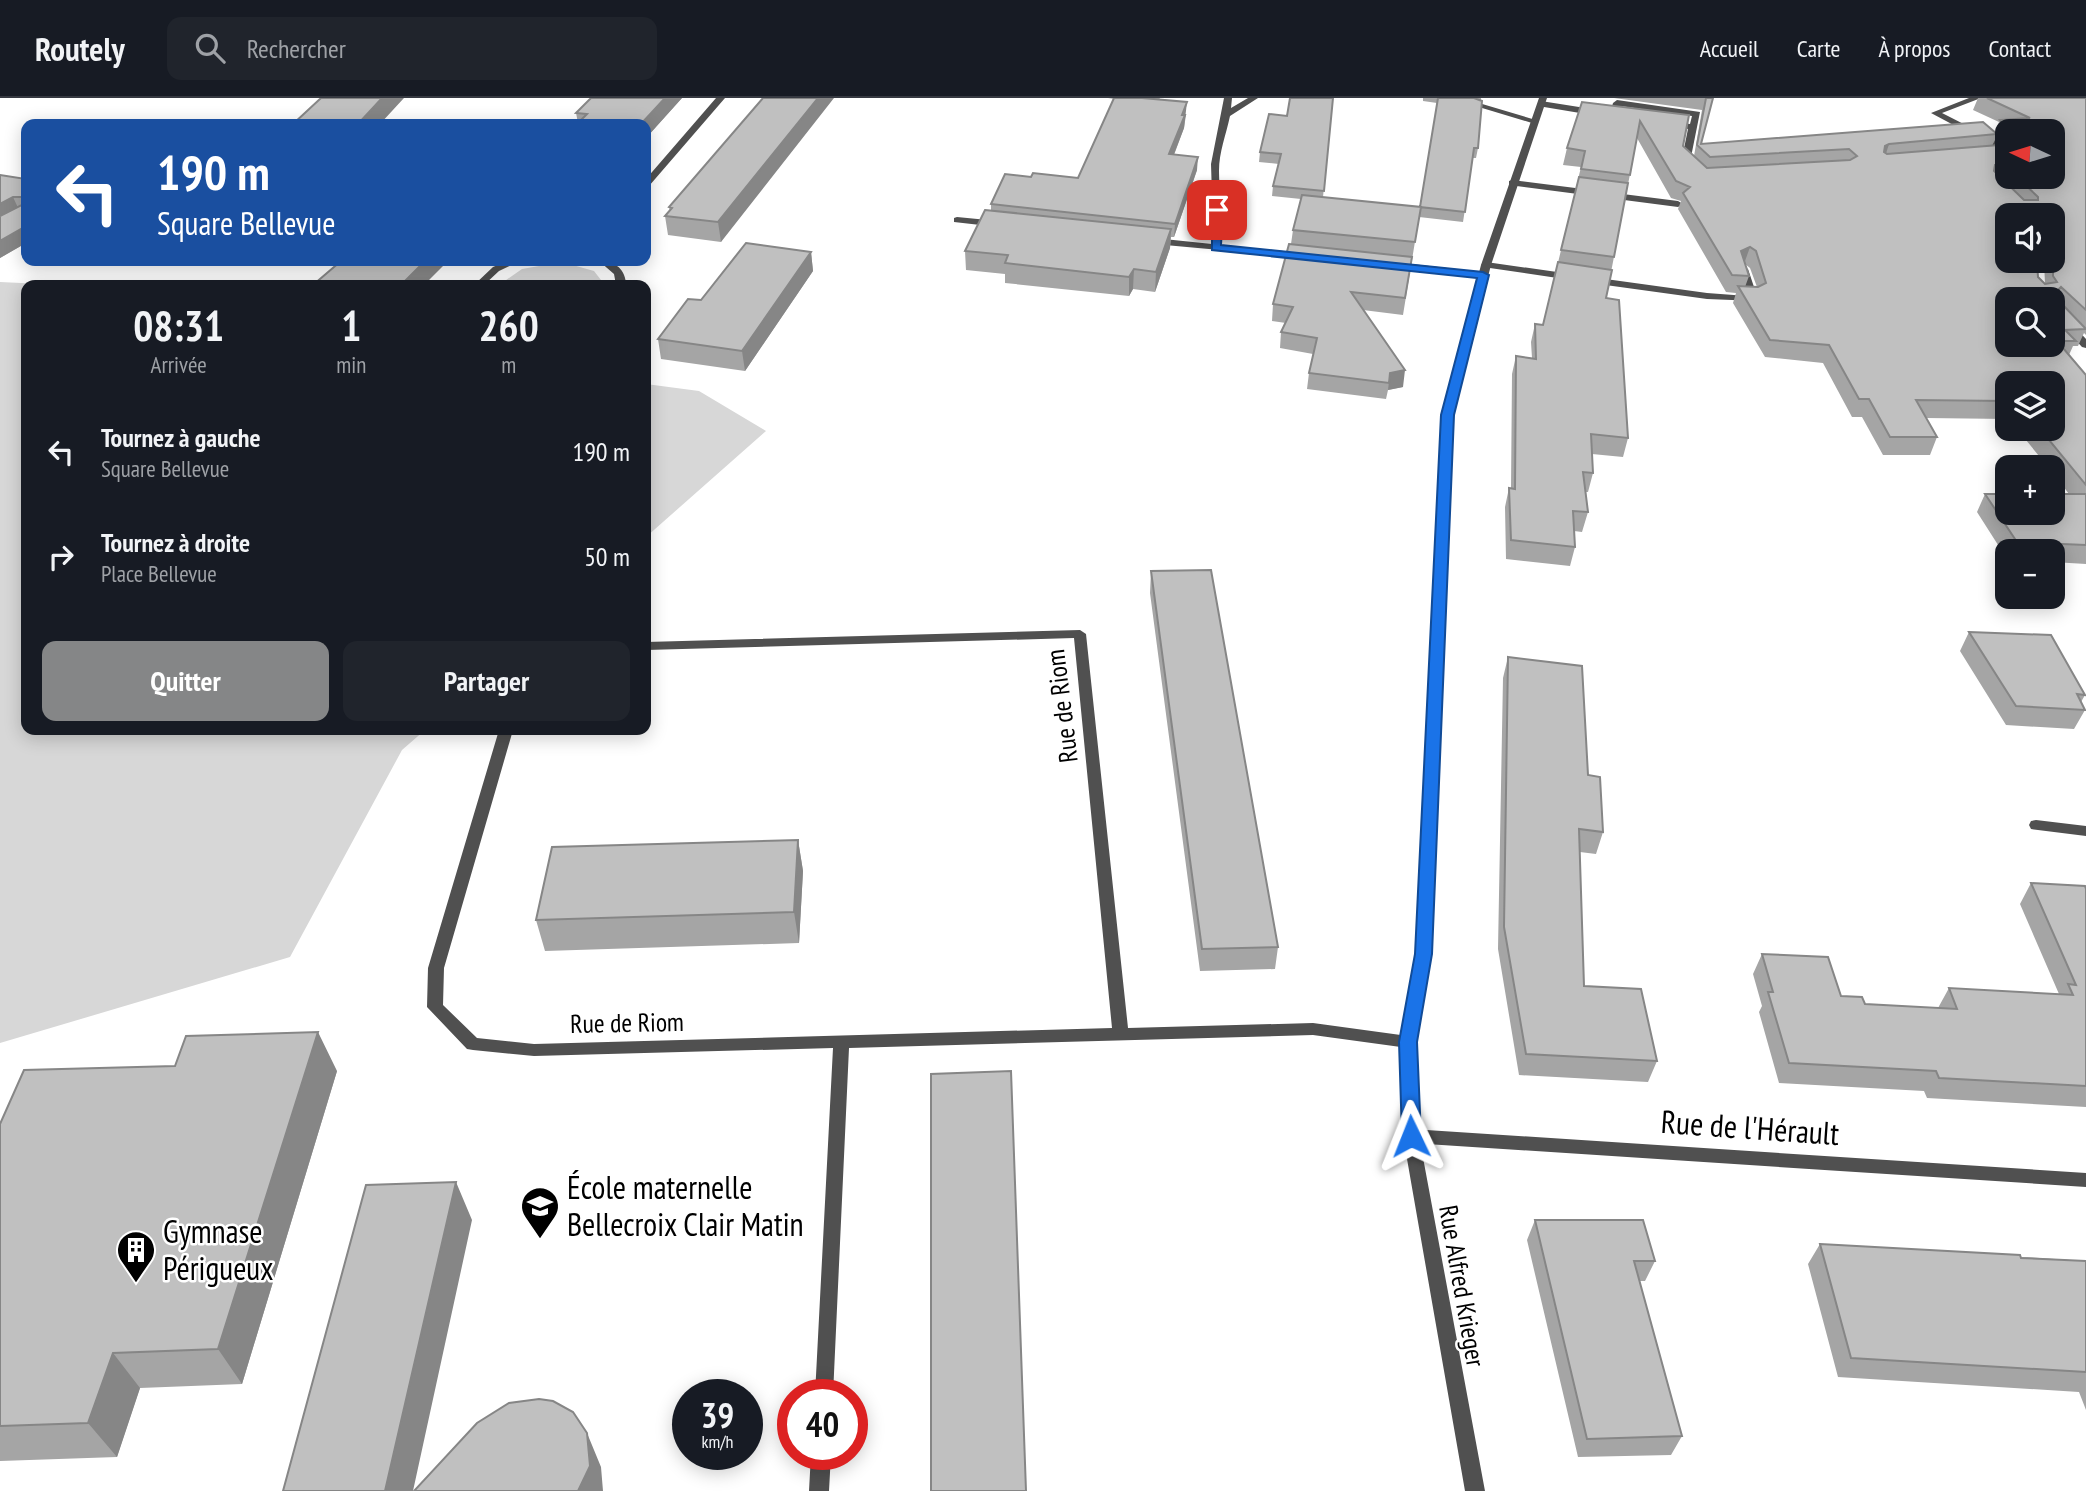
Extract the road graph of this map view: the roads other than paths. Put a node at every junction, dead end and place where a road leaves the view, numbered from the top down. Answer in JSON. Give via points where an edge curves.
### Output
{"nodes":[{"id":1,"x":720,"y":98,"type":"edge"},
{"id":2,"x":1228,"y":98,"type":"edge"},
{"id":3,"x":1254,"y":98,"type":"edge"},
{"id":4,"x":1453,"y":98,"type":"edge"},
{"id":5,"x":1977,"y":98,"type":"edge"},
{"id":6,"x":1542,"y":101,"type":"edge"},
{"id":7,"x":1228,"y":114,"type":"junction"},
{"id":8,"x":1612,"y":115,"type":"junction"},
{"id":9,"x":1626,"y":117,"type":"edge"},
{"id":10,"x":1535,"y":121,"type":"junction"},
{"id":11,"x":1653,"y":121,"type":"edge"},
{"id":12,"x":1693,"y":127,"type":"junction"},
{"id":13,"x":1978,"y":157,"type":"edge"},
{"id":14,"x":651,"y":178,"type":"edge"},
{"id":15,"x":1702,"y":179,"type":"edge"},
{"id":16,"x":1512,"y":183,"type":"junction"},
{"id":17,"x":1678,"y":204,"type":"edge"},
{"id":18,"x":957,"y":220,"type":"dead end"},
{"id":19,"x":1012,"y":226,"type":"edge"},
{"id":20,"x":1148,"y":240,"type":"edge"},
{"id":21,"x":1216,"y":248,"type":"junction"},
{"id":22,"x":1322,"y":258,"type":"edge"},
{"id":23,"x":1388,"y":264,"type":"edge"},
{"id":24,"x":503,"y":266,"type":"edge"},
{"id":25,"x":613,"y":266,"type":"edge"},
{"id":26,"x":1743,"y":269,"type":"edge"},
{"id":27,"x":1484,"y":270,"type":"junction"},
{"id":28,"x":484,"y":280,"type":"edge"},
{"id":29,"x":622,"y":280,"type":"edge"},
{"id":30,"x":2065,"y":323,"type":"edge"},
{"id":31,"x":2086,"y":345,"type":"edge"},
{"id":32,"x":651,"y":646,"type":"edge"},
{"id":33,"x":505,"y":735,"type":"edge"},
{"id":34,"x":2036,"y":825,"type":"dead end"},
{"id":35,"x":2086,"y":831,"type":"edge"},
{"id":36,"x":1122,"y":1035,"type":"junction"},
{"id":37,"x":1408,"y":1042,"type":"junction"},
{"id":38,"x":841,"y":1043,"type":"junction"},
{"id":39,"x":1411,"y":1136,"type":"junction"},
{"id":40,"x":2086,"y":1180,"type":"edge"},
{"id":41,"x":825,"y":1379,"type":"edge"},
{"id":42,"x":820,"y":1470,"type":"edge"},
{"id":43,"x":819,"y":1491,"type":"edge"},
{"id":44,"x":1475,"y":1491,"type":"edge"}],
"edges":[{"from":1,"to":14,"type":"street"},
{"from":2,"to":7,"type":"street"},
{"from":3,"to":7,"type":"street"},
{"from":4,"to":10,"type":"street"},
{"from":5,"to":13,"type":"street","via":[[1935,113],[1985,136],[2000,151]]},
{"from":6,"to":8,"type":"street"},
{"from":6,"to":10,"type":"street","name":"Rue Alfred Krieger"},
{"from":7,"to":21,"type":"street","via":[[1215,161]]},
{"from":8,"to":9,"type":"street"},
{"from":8,"to":12,"type":"street","via":[[1617,103],[1697,114]]},
{"from":10,"to":16,"type":"street","name":"Rue Alfred Krieger"},
{"from":11,"to":12,"type":"street"},
{"from":12,"to":15,"type":"street","via":[[1685,163]]},
{"from":16,"to":17,"type":"street"},
{"from":16,"to":27,"type":"street","name":"Rue Alfred Krieger"},
{"from":18,"to":19,"type":"street"},
{"from":20,"to":21,"type":"street"},
{"from":21,"to":22,"type":"street"},
{"from":23,"to":27,"type":"street"},
{"from":24,"to":28,"type":"street"},
{"from":25,"to":29,"type":"street"},
{"from":26,"to":27,"type":"street","via":[[1753,299]]},
{"from":27,"to":37,"type":"street","name":"Rue Alfred Krieger","via":[[1447,415],[1424,954]]},
{"from":30,"to":31,"type":"street"},
{"from":32,"to":36,"type":"street","name":"Rue de Riom","via":[[1080,634]]},
{"from":33,"to":38,"type":"street","name":"Rue de Riom","via":[[436,968],[435,1007],[473,1044],[534,1050]]},
{"from":34,"to":35,"type":"street"},
{"from":36,"to":37,"type":"street","name":"Rue de Riom","via":[[1314,1029]]},
{"from":36,"to":38,"type":"street","name":"Rue de Riom"},
{"from":37,"to":39,"type":"street","name":"Rue Alfred Krieger"},
{"from":38,"to":41,"type":"street"},
{"from":39,"to":40,"type":"street","name":"Rue de l'Hérault"},
{"from":39,"to":44,"type":"street","name":"Rue Alfred Krieger"},
{"from":42,"to":43,"type":"street"}]}
